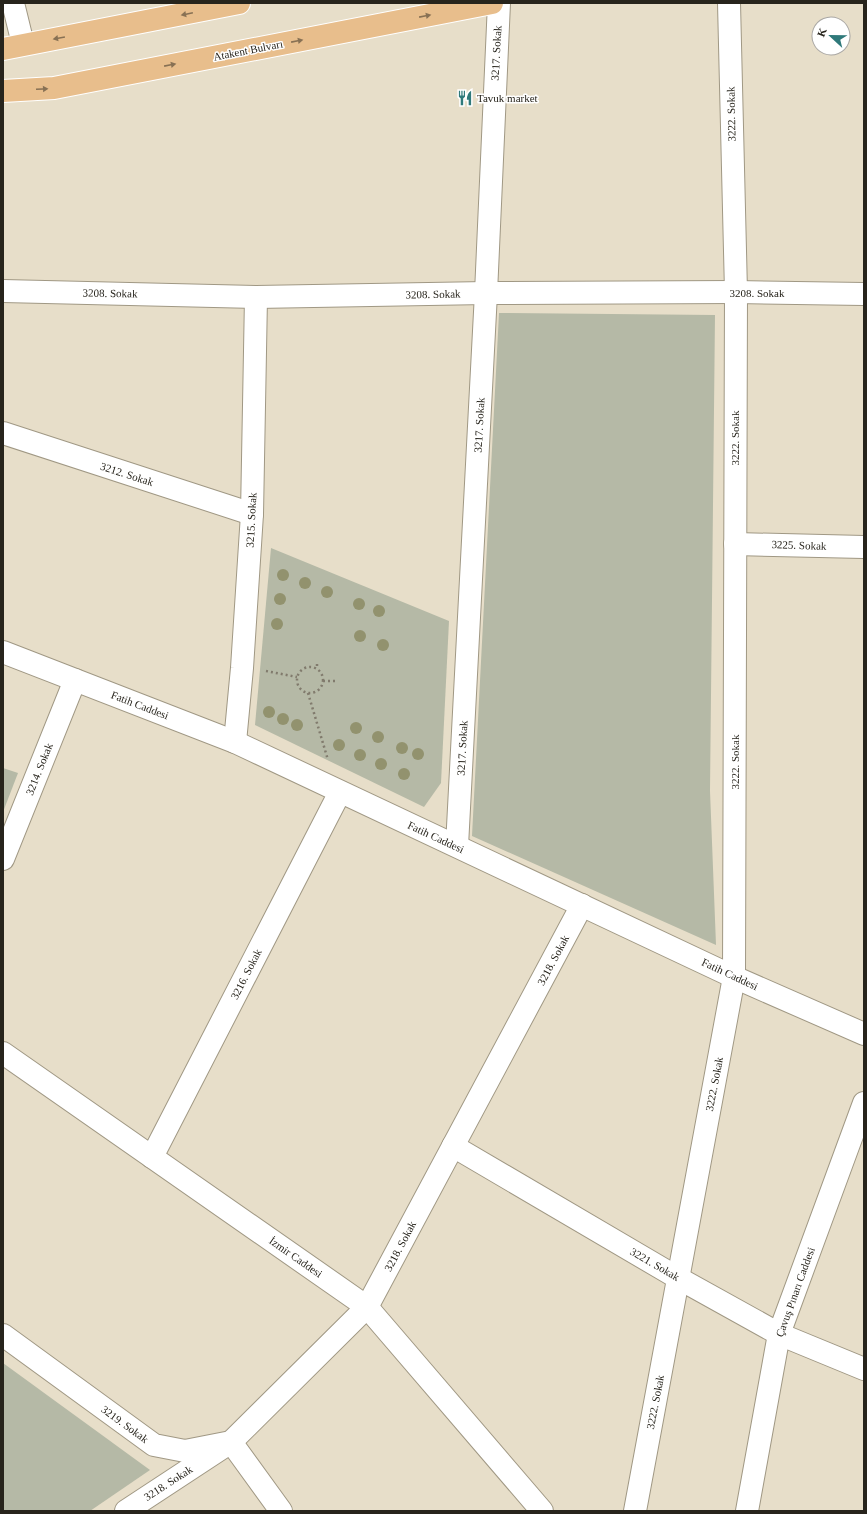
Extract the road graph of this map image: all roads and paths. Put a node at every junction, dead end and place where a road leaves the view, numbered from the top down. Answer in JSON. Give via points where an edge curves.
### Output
{"nodes":[{"id":1,"x":13,"y":3,"type":"edge"},
{"id":2,"x":239,"y":3,"type":"edge"},
{"id":3,"x":492,"y":3,"type":"edge"},
{"id":4,"x":499,"y":3,"type":"edge"},
{"id":5,"x":729,"y":3,"type":"edge"},
{"id":6,"x":13,"y":46,"type":"edge"},
{"id":7,"x":3,"y":91,"type":"edge"},
{"id":8,"x":3,"y":291,"type":"edge"},
{"id":9,"x":736,"y":292,"type":"junction"},
{"id":10,"x":486,"y":293,"type":"junction"},
{"id":11,"x":864,"y":294,"type":"edge"},
{"id":12,"x":256,"y":297,"type":"junction"},
{"id":13,"x":3,"y":433,"type":"edge"},
{"id":14,"x":252,"y":514,"type":"junction"},
{"id":15,"x":735,"y":544,"type":"junction"},
{"id":16,"x":864,"y":547,"type":"edge"},
{"id":17,"x":3,"y":652,"type":"edge"},
{"id":18,"x":317,"y":664,"type":"dead end"},
{"id":19,"x":242,"y":668,"type":"junction"},
{"id":20,"x":317,"y":669,"type":"junction"},
{"id":21,"x":296,"y":677,"type":"junction"},
{"id":22,"x":75,"y":680,"type":"junction"},
{"id":23,"x":323,"y":681,"type":"junction"},
{"id":24,"x":335,"y":681,"type":"dead end"},
{"id":25,"x":308,"y":693,"type":"junction"},
{"id":26,"x":235,"y":742,"type":"junction"},
{"id":27,"x":328,"y":761,"type":"dead end"},
{"id":28,"x":340,"y":792,"type":"junction"},
{"id":29,"x":457,"y":846,"type":"junction"},
{"id":30,"x":3,"y":859,"type":"edge"},
{"id":31,"x":582,"y":905,"type":"junction"},
{"id":32,"x":734,"y":977,"type":"junction"},
{"id":33,"x":864,"y":1034,"type":"edge"},
{"id":34,"x":3,"y":1053,"type":"edge"},
{"id":35,"x":864,"y":1103,"type":"edge"},
{"id":36,"x":453,"y":1146,"type":"junction"},
{"id":37,"x":152,"y":1157,"type":"junction"},
{"id":38,"x":678,"y":1278,"type":"junction"},
{"id":39,"x":367,"y":1307,"type":"junction"},
{"id":40,"x":779,"y":1334,"type":"junction"},
{"id":41,"x":3,"y":1336,"type":"edge"},
{"id":42,"x":864,"y":1369,"type":"edge"},
{"id":43,"x":231,"y":1442,"type":"junction"},
{"id":44,"x":126,"y":1511,"type":"edge"},
{"id":45,"x":281,"y":1511,"type":"edge"},
{"id":46,"x":542,"y":1511,"type":"edge"},
{"id":47,"x":635,"y":1511,"type":"edge"},
{"id":48,"x":747,"y":1511,"type":"edge"}],
"edges":[{"from":1,"to":6,"type":"street"},
{"from":2,"to":6,"type":"main road","one_way":true},
{"from":7,"to":3,"type":"main road","name":"Atakent Bulvarı","one_way":true,"via":[[54,88]]},
{"from":4,"to":10,"type":"street","name":"3217. Sokak"},
{"from":5,"to":9,"type":"street","name":"3222. Sokak"},
{"from":8,"to":12,"type":"street","name":"3208. Sokak"},
{"from":9,"to":10,"type":"street","name":"3208. Sokak"},
{"from":9,"to":11,"type":"street","name":"3208. Sokak"},
{"from":9,"to":15,"type":"street","name":"3222. Sokak"},
{"from":10,"to":12,"type":"street","name":"3208. Sokak"},
{"from":10,"to":29,"type":"street","name":"3217. Sokak"},
{"from":12,"to":14,"type":"street","name":"3215. Sokak"},
{"from":13,"to":14,"type":"street","name":"3212. Sokak"},
{"from":14,"to":19,"type":"street","name":"3215. Sokak"},
{"from":15,"to":16,"type":"street","name":"3225. Sokak"},
{"from":15,"to":32,"type":"street","name":"3222. Sokak"},
{"from":17,"to":22,"type":"street","name":"Fatih Caddesi"},
{"from":18,"to":20,"type":"path"},
{"from":19,"to":21,"type":"path"},
{"from":19,"to":26,"type":"street","name":"3215. Sokak"},
{"from":20,"to":21,"type":"path","via":[[305,667]]},
{"from":20,"to":23,"type":"path","via":[[322,674]]},
{"from":21,"to":25,"type":"path","via":[[301,691]]},
{"from":22,"to":26,"type":"street","name":"Fatih Caddesi"},
{"from":22,"to":30,"type":"street","name":"3214. Sokak"},
{"from":23,"to":24,"type":"path"},
{"from":23,"to":25,"type":"path","via":[[321,688]]},
{"from":25,"to":27,"type":"path"},
{"from":26,"to":28,"type":"street","name":"Fatih Caddesi"},
{"from":28,"to":29,"type":"street","name":"Fatih Caddesi"},
{"from":28,"to":37,"type":"street","name":"3216. Sokak"},
{"from":29,"to":31,"type":"street","name":"Fatih Caddesi"},
{"from":31,"to":32,"type":"street","name":"Fatih Caddesi"},
{"from":31,"to":36,"type":"street","name":"3218. Sokak"},
{"from":32,"to":33,"type":"street","name":"Fatih Caddesi"},
{"from":32,"to":38,"type":"street","name":"3222. Sokak"},
{"from":34,"to":37,"type":"street","name":"İzmir Caddesi"},
{"from":35,"to":40,"type":"street","name":"Çavuş Pınarı Caddesi"},
{"from":36,"to":38,"type":"street","name":"3221. Sokak"},
{"from":36,"to":39,"type":"street","name":"3218. Sokak"},
{"from":37,"to":39,"type":"street","name":"İzmir Caddesi"},
{"from":38,"to":40,"type":"street","name":"3221. Sokak"},
{"from":38,"to":47,"type":"street","name":"3222. Sokak"},
{"from":39,"to":43,"type":"street","name":"3218. Sokak"},
{"from":39,"to":46,"type":"street","name":"İzmir Caddesi"},
{"from":40,"to":42,"type":"street","name":"3221. Sokak"},
{"from":40,"to":48,"type":"street","name":"Çavuş Pınarı Caddesi"},
{"from":41,"to":43,"type":"street","name":"3219. Sokak","via":[[154,1445],[185,1451]]},
{"from":43,"to":44,"type":"street","name":"3218. Sokak"},
{"from":43,"to":45,"type":"street"}]}
